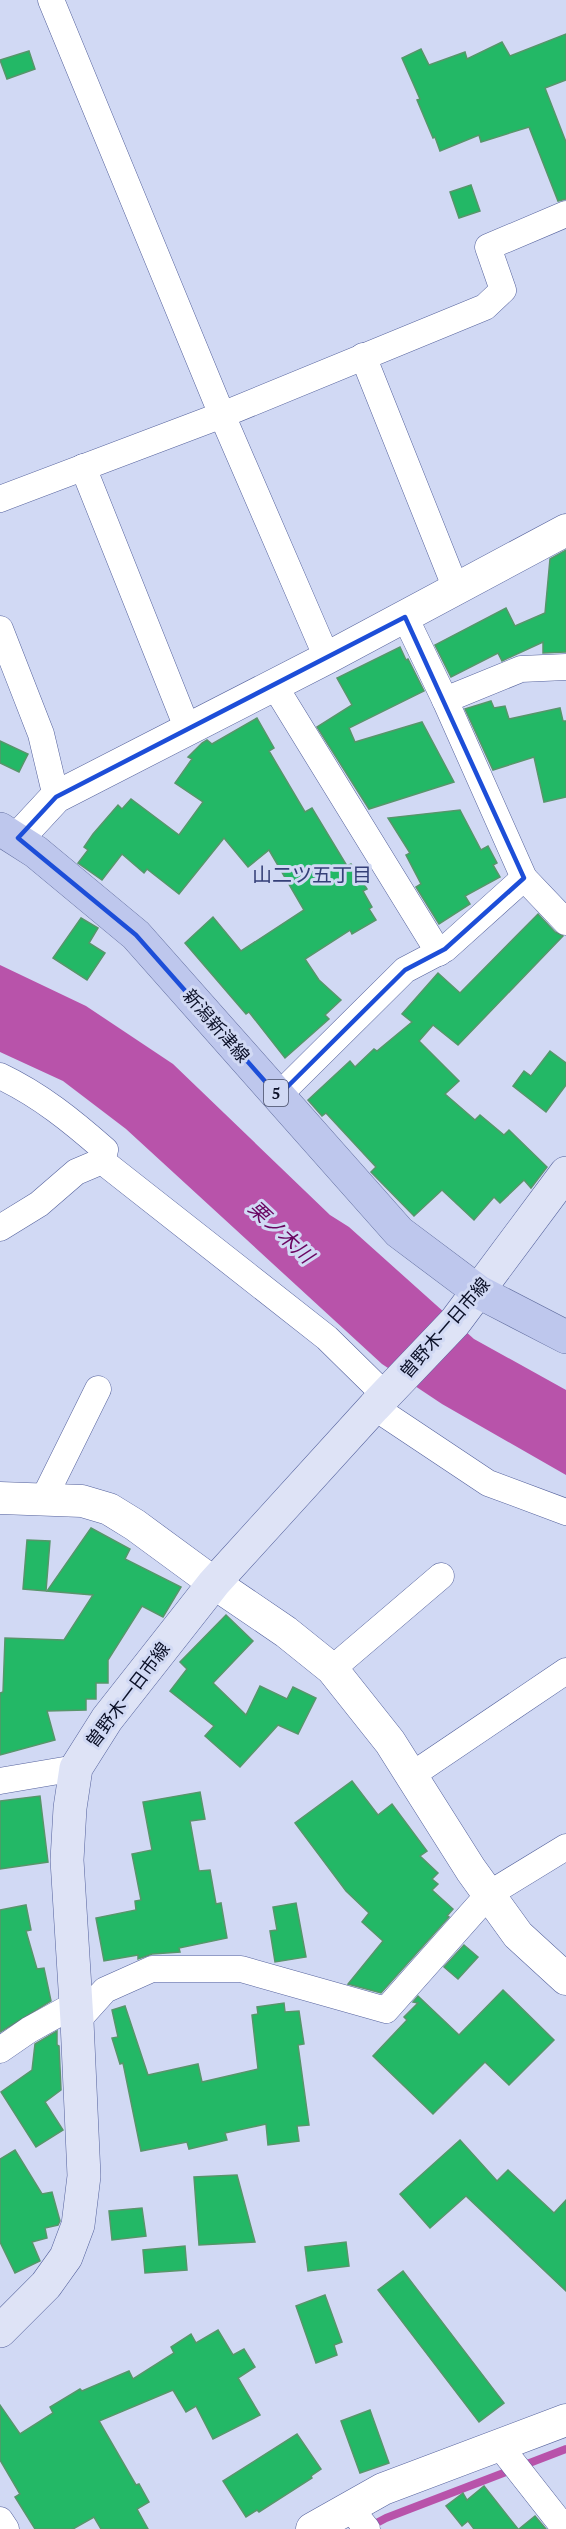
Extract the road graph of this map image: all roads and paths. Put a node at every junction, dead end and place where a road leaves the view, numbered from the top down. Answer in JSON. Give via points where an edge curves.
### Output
{"nodes":[{"id":1,"x":51,"y":0,"type":"edge"},
{"id":2,"x":566,"y":214,"type":"edge"},
{"id":3,"x":363,"y":356,"type":"junction"},
{"id":4,"x":222,"y":415,"type":"junction"},
{"id":5,"x":83,"y":466,"type":"junction"},
{"id":6,"x":0,"y":499,"type":"edge"},
{"id":7,"x":566,"y":530,"type":"edge"},
{"id":8,"x":456,"y":589,"type":"junction"},
{"id":9,"x":405,"y":616,"type":"junction"},
{"id":10,"x":0,"y":629,"type":"edge"},
{"id":11,"x":327,"y":658,"type":"junction"},
{"id":12,"x":566,"y":667,"type":"edge"},
{"id":13,"x":274,"y":685,"type":"junction"},
{"id":14,"x":446,"y":700,"type":"junction"},
{"id":15,"x":188,"y":730,"type":"junction"},
{"id":16,"x":56,"y":797,"type":"junction"},
{"id":17,"x":9,"y":834,"type":"edge"},
{"id":18,"x":524,"y":878,"type":"junction"},
{"id":19,"x":566,"y":922,"type":"edge"},
{"id":20,"x":439,"y":952,"type":"junction"},
{"id":21,"x":0,"y":1076,"type":"edge"},
{"id":22,"x":278,"y":1096,"type":"junction"},
{"id":23,"x":102,"y":1161,"type":"junction"},
{"id":24,"x":566,"y":1173,"type":"edge"},
{"id":25,"x":0,"y":1228,"type":"edge"},
{"id":26,"x":479,"y":1292,"type":"junction"},
{"id":27,"x":566,"y":1337,"type":"edge"},
{"id":28,"x":98,"y":1389,"type":"dead end"},
{"id":29,"x":386,"y":1395,"type":"junction"},
{"id":30,"x":0,"y":1498,"type":"edge"},
{"id":31,"x":44,"y":1498,"type":"junction"},
{"id":32,"x":566,"y":1512,"type":"edge"},
{"id":33,"x":441,"y":1576,"type":"dead end"},
{"id":34,"x":214,"y":1583,"type":"junction"},
{"id":35,"x":332,"y":1669,"type":"junction"},
{"id":36,"x":566,"y":1671,"type":"edge"},
{"id":37,"x":76,"y":1768,"type":"junction"},
{"id":38,"x":412,"y":1775,"type":"junction"},
{"id":39,"x":0,"y":1781,"type":"edge"},
{"id":40,"x":566,"y":1847,"type":"edge"},
{"id":41,"x":489,"y":1894,"type":"junction"},
{"id":42,"x":566,"y":1979,"type":"edge"},
{"id":43,"x":77,"y":2013,"type":"junction"},
{"id":44,"x":0,"y":2050,"type":"edge"},
{"id":45,"x":0,"y":2331,"type":"edge"},
{"id":46,"x":566,"y":2420,"type":"edge"},
{"id":47,"x":499,"y":2445,"type":"junction"},
{"id":48,"x":358,"y":2518,"type":"edge"},
{"id":49,"x":0,"y":2520,"type":"edge"},
{"id":50,"x":6,"y":2529,"type":"edge"},
{"id":51,"x":312,"y":2529,"type":"edge"},
{"id":52,"x":565,"y":2529,"type":"edge"}],
"edges":[{"from":1,"to":4,"type":"street"},
{"from":2,"to":3,"type":"street","via":[[488,247],[503,290],[485,307]]},
{"from":3,"to":4,"type":"street"},
{"from":3,"to":8,"type":"street"},
{"from":4,"to":5,"type":"street"},
{"from":4,"to":11,"type":"street"},
{"from":5,"to":6,"type":"street"},
{"from":5,"to":15,"type":"street"},
{"from":7,"to":8,"type":"street"},
{"from":8,"to":9,"type":"street"},
{"from":9,"to":11,"type":"street"},
{"from":9,"to":14,"type":"street"},
{"from":10,"to":16,"type":"street","via":[[41,734]]},
{"from":11,"to":13,"type":"street"},
{"from":12,"to":14,"type":"street","via":[[520,669]]},
{"from":13,"to":15,"type":"street"},
{"from":13,"to":20,"type":"street"},
{"from":14,"to":18,"type":"street"},
{"from":15,"to":16,"type":"street"},
{"from":16,"to":17,"type":"street"},
{"from":17,"to":22,"type":"main road","name":"新潟新津線","number":"5","via":[[136,935]]},
{"from":18,"to":19,"type":"street"},
{"from":18,"to":20,"type":"street"},
{"from":20,"to":22,"type":"street","via":[[405,970]]},
{"from":21,"to":23,"type":"street","via":[[68,1118],[105,1150]]},
{"from":22,"to":26,"type":"main road","name":"新潟新津線","number":"5","via":[[399,1232]]},
{"from":23,"to":25,"type":"street","via":[[76,1172],[39,1204]]},
{"from":23,"to":29,"type":"street","via":[[327,1338]]},
{"from":24,"to":26,"type":"main road","name":"曽野木一日市線"},
{"from":26,"to":27,"type":"main road","name":"新潟新津線","number":"5"},
{"from":26,"to":29,"type":"main road","name":"曽野木一日市線"},
{"from":28,"to":31,"type":"street"},
{"from":29,"to":32,"type":"street","via":[[488,1483]]},
{"from":29,"to":34,"type":"main road","name":"曽野木一日市線"},
{"from":30,"to":31,"type":"street"},
{"from":31,"to":34,"type":"street","via":[[109,1509]]},
{"from":33,"to":35,"type":"street"},
{"from":34,"to":35,"type":"street"},
{"from":34,"to":37,"type":"main road","name":"曽野木一日市線","via":[[107,1719]]},
{"from":35,"to":38,"type":"street"},
{"from":36,"to":38,"type":"street"},
{"from":37,"to":39,"type":"street"},
{"from":37,"to":43,"type":"main road","name":"曽野木一日市線","via":[[66,1860]]},
{"from":38,"to":41,"type":"street"},
{"from":40,"to":41,"type":"street"},
{"from":41,"to":42,"type":"street","via":[[518,1935]]},
{"from":41,"to":43,"type":"street","via":[[386,2010],[240,1969],[152,1969],[105,1990]]},
{"from":43,"to":44,"type":"street","via":[[29,2030]]},
{"from":43,"to":45,"type":"main road","name":"曽野木一日市線","via":[[84,2176],[78,2225],[66,2257],[46,2285]]},
{"from":46,"to":47,"type":"street"},
{"from":47,"to":48,"type":"street","via":[[383,2489]]},
{"from":47,"to":52,"type":"street"},
{"from":48,"to":51,"type":"street"},
{"from":49,"to":50,"type":"street"}]}
